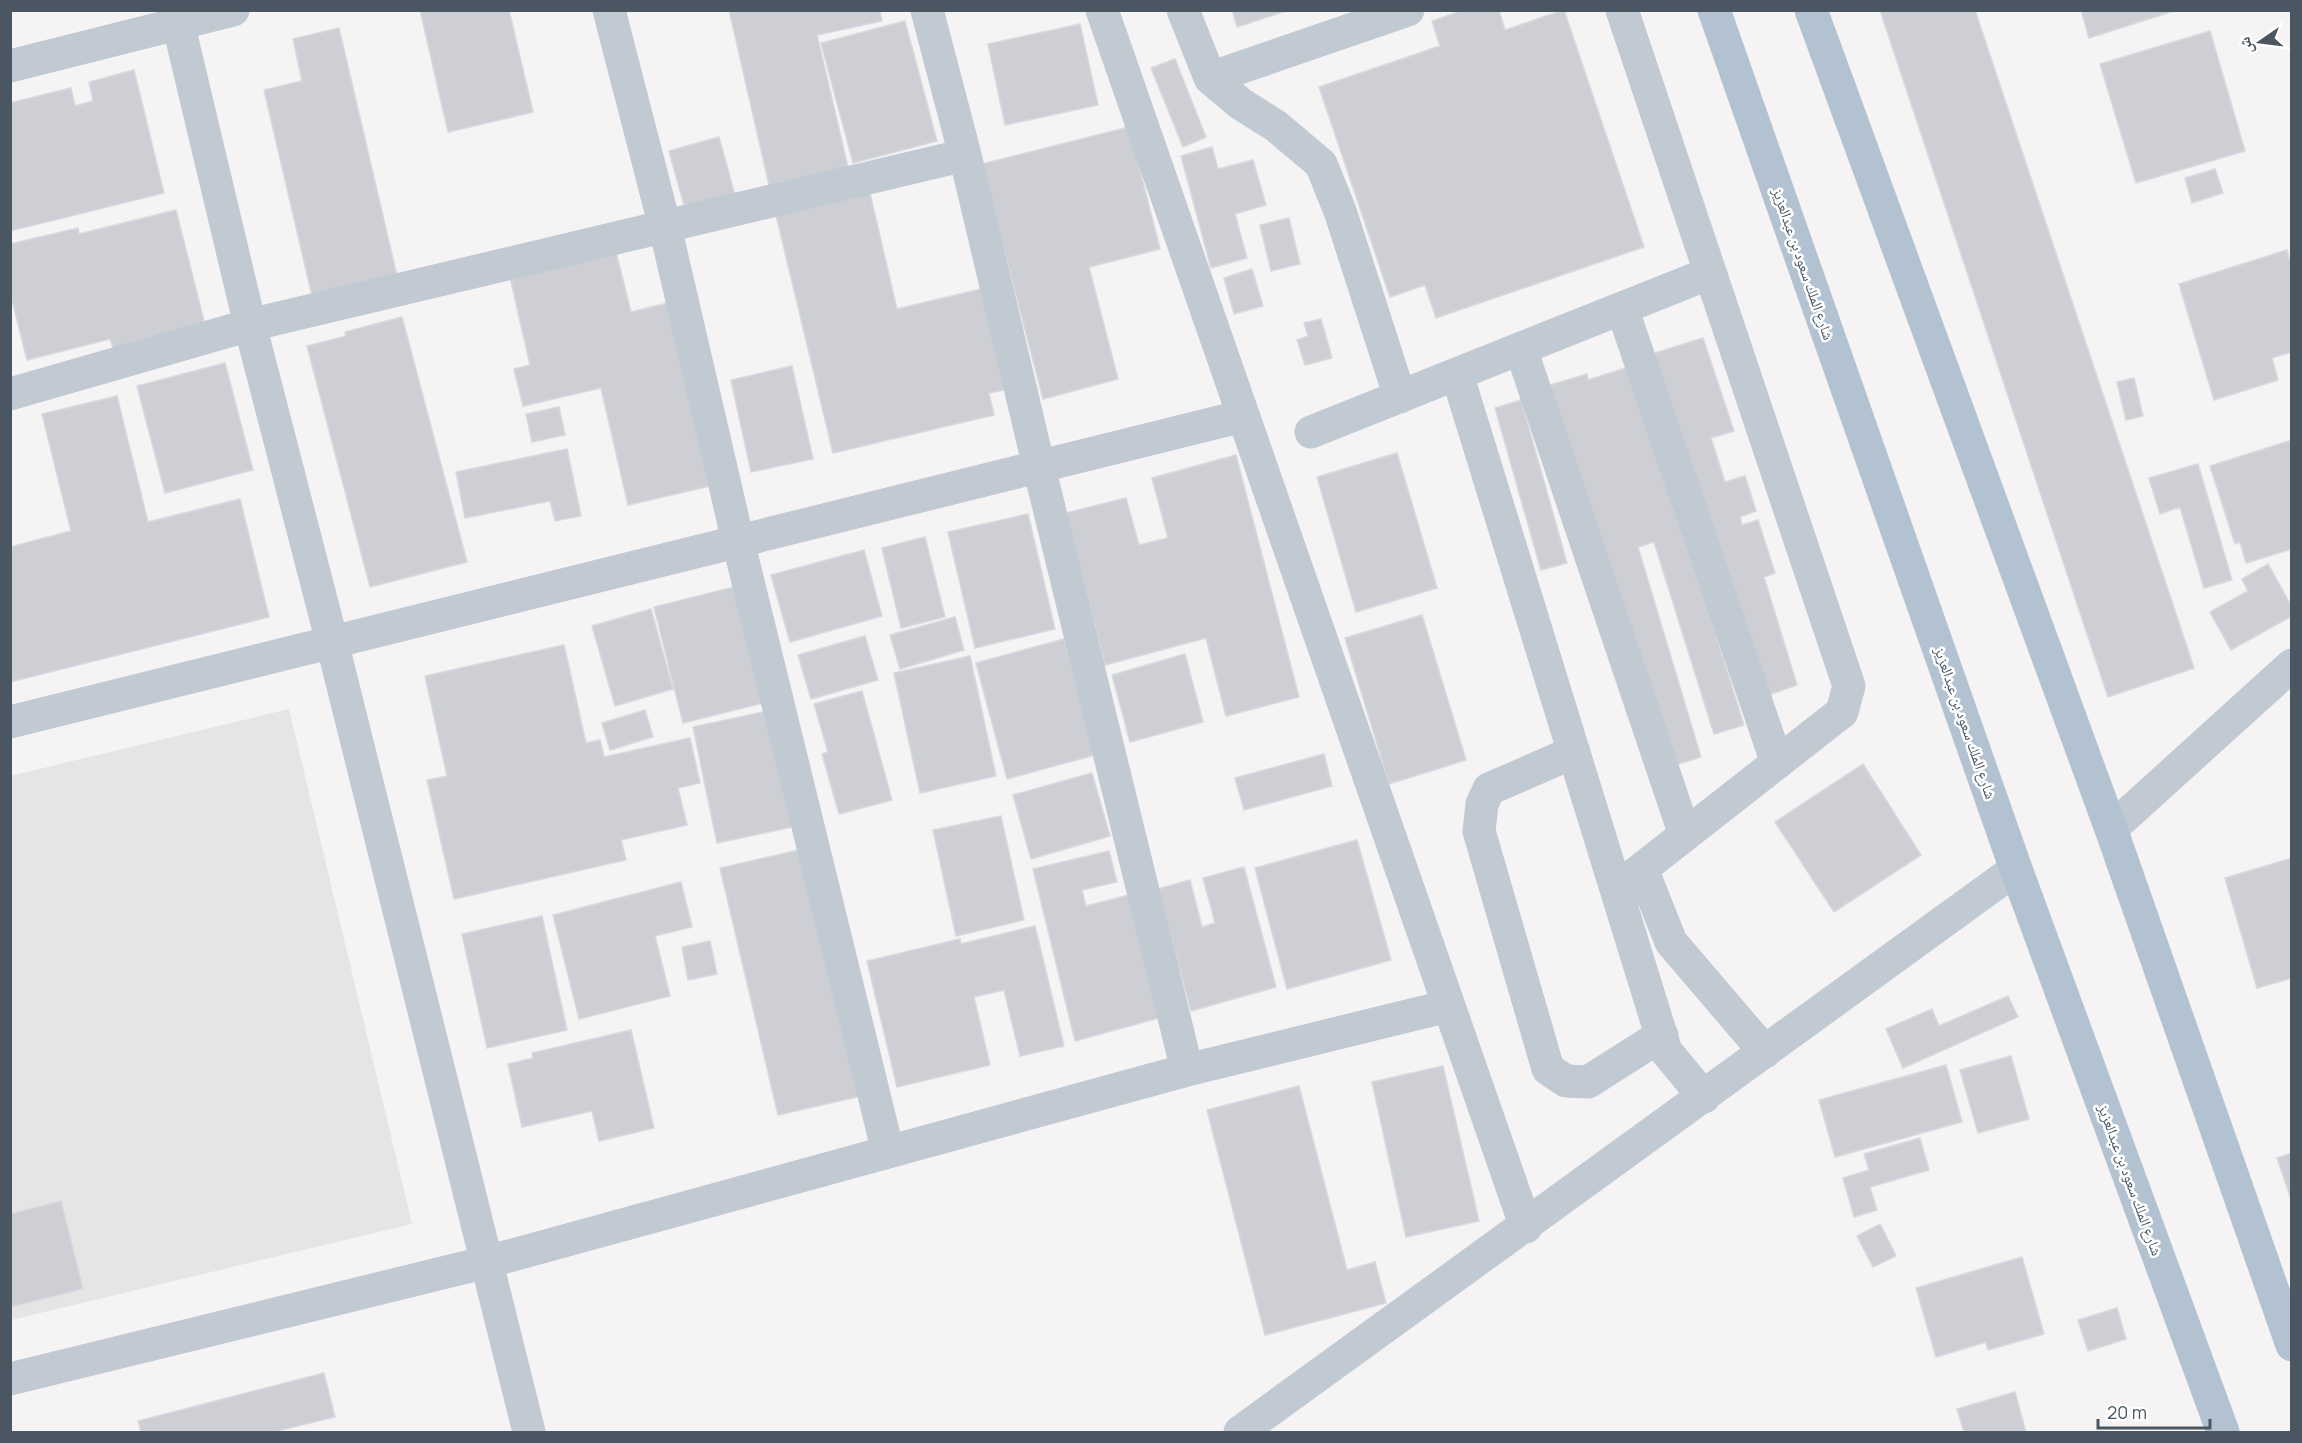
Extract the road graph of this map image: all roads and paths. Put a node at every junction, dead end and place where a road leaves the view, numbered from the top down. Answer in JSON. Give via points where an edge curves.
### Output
{"nodes":[{"id":1,"x":233,"y":10,"type":"edge"},
{"id":2,"x":609,"y":10,"type":"edge"},
{"id":3,"x":927,"y":10,"type":"edge"},
{"id":4,"x":1102,"y":10,"type":"edge"},
{"id":5,"x":1183,"y":10,"type":"edge"},
{"id":6,"x":1408,"y":10,"type":"edge"},
{"id":7,"x":1622,"y":10,"type":"edge"},
{"id":8,"x":1714,"y":10,"type":"edge"},
{"id":9,"x":1811,"y":10,"type":"edge"},
{"id":10,"x":176,"y":17,"type":"edge"},
{"id":11,"x":10,"y":66,"type":"edge"},
{"id":12,"x":1210,"y":78,"type":"junction"},
{"id":13,"x":965,"y":155,"type":"junction"},
{"id":14,"x":665,"y":227,"type":"junction"},
{"id":15,"x":1710,"y":273,"type":"junction"},
{"id":16,"x":1622,"y":308,"type":"junction"},
{"id":17,"x":250,"y":326,"type":"junction"},
{"id":18,"x":1521,"y":349,"type":"junction"},
{"id":19,"x":1457,"y":374,"type":"junction"},
{"id":20,"x":10,"y":394,"type":"edge"},
{"id":21,"x":1400,"y":397,"type":"junction"},
{"id":22,"x":1243,"y":416,"type":"junction"},
{"id":23,"x":1311,"y":432,"type":"dead end"},
{"id":24,"x":1039,"y":466,"type":"junction"},
{"id":25,"x":738,"y":541,"type":"junction"},
{"id":26,"x":332,"y":642,"type":"junction"},
{"id":27,"x":2292,"y":665,"type":"edge"},
{"id":28,"x":10,"y":722,"type":"edge"},
{"id":29,"x":1574,"y":752,"type":"junction"},
{"id":30,"x":1777,"y":763,"type":"junction"},
{"id":31,"x":2111,"y":830,"type":"junction"},
{"id":32,"x":1685,"y":835,"type":"junction"},
{"id":33,"x":1642,"y":869,"type":"junction"},
{"id":34,"x":2016,"y":869,"type":"junction"},
{"id":35,"x":1616,"y":889,"type":"junction"},
{"id":36,"x":1448,"y":1006,"type":"junction"},
{"id":37,"x":1662,"y":1035,"type":"junction"},
{"id":38,"x":1765,"y":1052,"type":"junction"},
{"id":39,"x":1187,"y":1070,"type":"junction"},
{"id":40,"x":1704,"y":1097,"type":"junction"},
{"id":41,"x":888,"y":1152,"type":"junction"},
{"id":42,"x":1526,"y":1227,"type":"junction"},
{"id":43,"x":487,"y":1262,"type":"junction"},
{"id":44,"x":2292,"y":1345,"type":"edge"},
{"id":45,"x":10,"y":1379,"type":"edge"},
{"id":46,"x":529,"y":1432,"type":"edge"},
{"id":47,"x":1240,"y":1432,"type":"edge"},
{"id":48,"x":2223,"y":1432,"type":"edge"}],
"edges":[{"from":1,"to":10,"type":"street"},
{"from":2,"to":14,"type":"street"},
{"from":3,"to":13,"type":"street"},
{"from":4,"to":22,"type":"street"},
{"from":5,"to":12,"type":"street"},
{"from":6,"to":12,"type":"street"},
{"from":7,"to":15,"type":"street"},
{"from":8,"to":34,"type":"main road","name":"شارع الملك سعود بن عبدالعزيز"},
{"from":9,"to":31,"type":"main road"},
{"from":10,"to":11,"type":"street"},
{"from":10,"to":17,"type":"street"},
{"from":12,"to":21,"type":"street","via":[[1321,164]]},
{"from":13,"to":14,"type":"street"},
{"from":13,"to":24,"type":"street"},
{"from":14,"to":17,"type":"street"},
{"from":14,"to":25,"type":"street"},
{"from":15,"to":16,"type":"street"},
{"from":15,"to":30,"type":"street","via":[[1849,686],[1842,712]]},
{"from":16,"to":18,"type":"street"},
{"from":16,"to":30,"type":"street"},
{"from":17,"to":20,"type":"street"},
{"from":17,"to":26,"type":"street"},
{"from":18,"to":19,"type":"street"},
{"from":18,"to":32,"type":"street"},
{"from":19,"to":21,"type":"street"},
{"from":19,"to":29,"type":"street"},
{"from":21,"to":23,"type":"street"},
{"from":22,"to":24,"type":"street"},
{"from":22,"to":36,"type":"street"},
{"from":24,"to":25,"type":"street"},
{"from":24,"to":39,"type":"street"},
{"from":25,"to":26,"type":"street"},
{"from":25,"to":41,"type":"street"},
{"from":26,"to":28,"type":"street"},
{"from":26,"to":43,"type":"street"},
{"from":27,"to":31,"type":"street"},
{"from":29,"to":35,"type":"street"},
{"from":29,"to":37,"type":"street","via":[[1490,789],[1482,804],[1479,831],[1548,1069],[1566,1081],[1588,1082]]},
{"from":30,"to":32,"type":"street"},
{"from":31,"to":44,"type":"main road"},
{"from":32,"to":33,"type":"street"},
{"from":33,"to":35,"type":"street"},
{"from":33,"to":38,"type":"street","via":[[1671,942]]},
{"from":34,"to":38,"type":"street"},
{"from":34,"to":48,"type":"main road","name":"شارع الملك سعود بن عبدالعزيز"},
{"from":35,"to":37,"type":"street"},
{"from":36,"to":39,"type":"street"},
{"from":36,"to":42,"type":"street"},
{"from":37,"to":40,"type":"street","via":[[1666,1051]]},
{"from":38,"to":40,"type":"street"},
{"from":39,"to":41,"type":"street"},
{"from":40,"to":42,"type":"street"},
{"from":41,"to":43,"type":"street"},
{"from":42,"to":47,"type":"street"},
{"from":43,"to":45,"type":"street"},
{"from":43,"to":46,"type":"street"}]}
